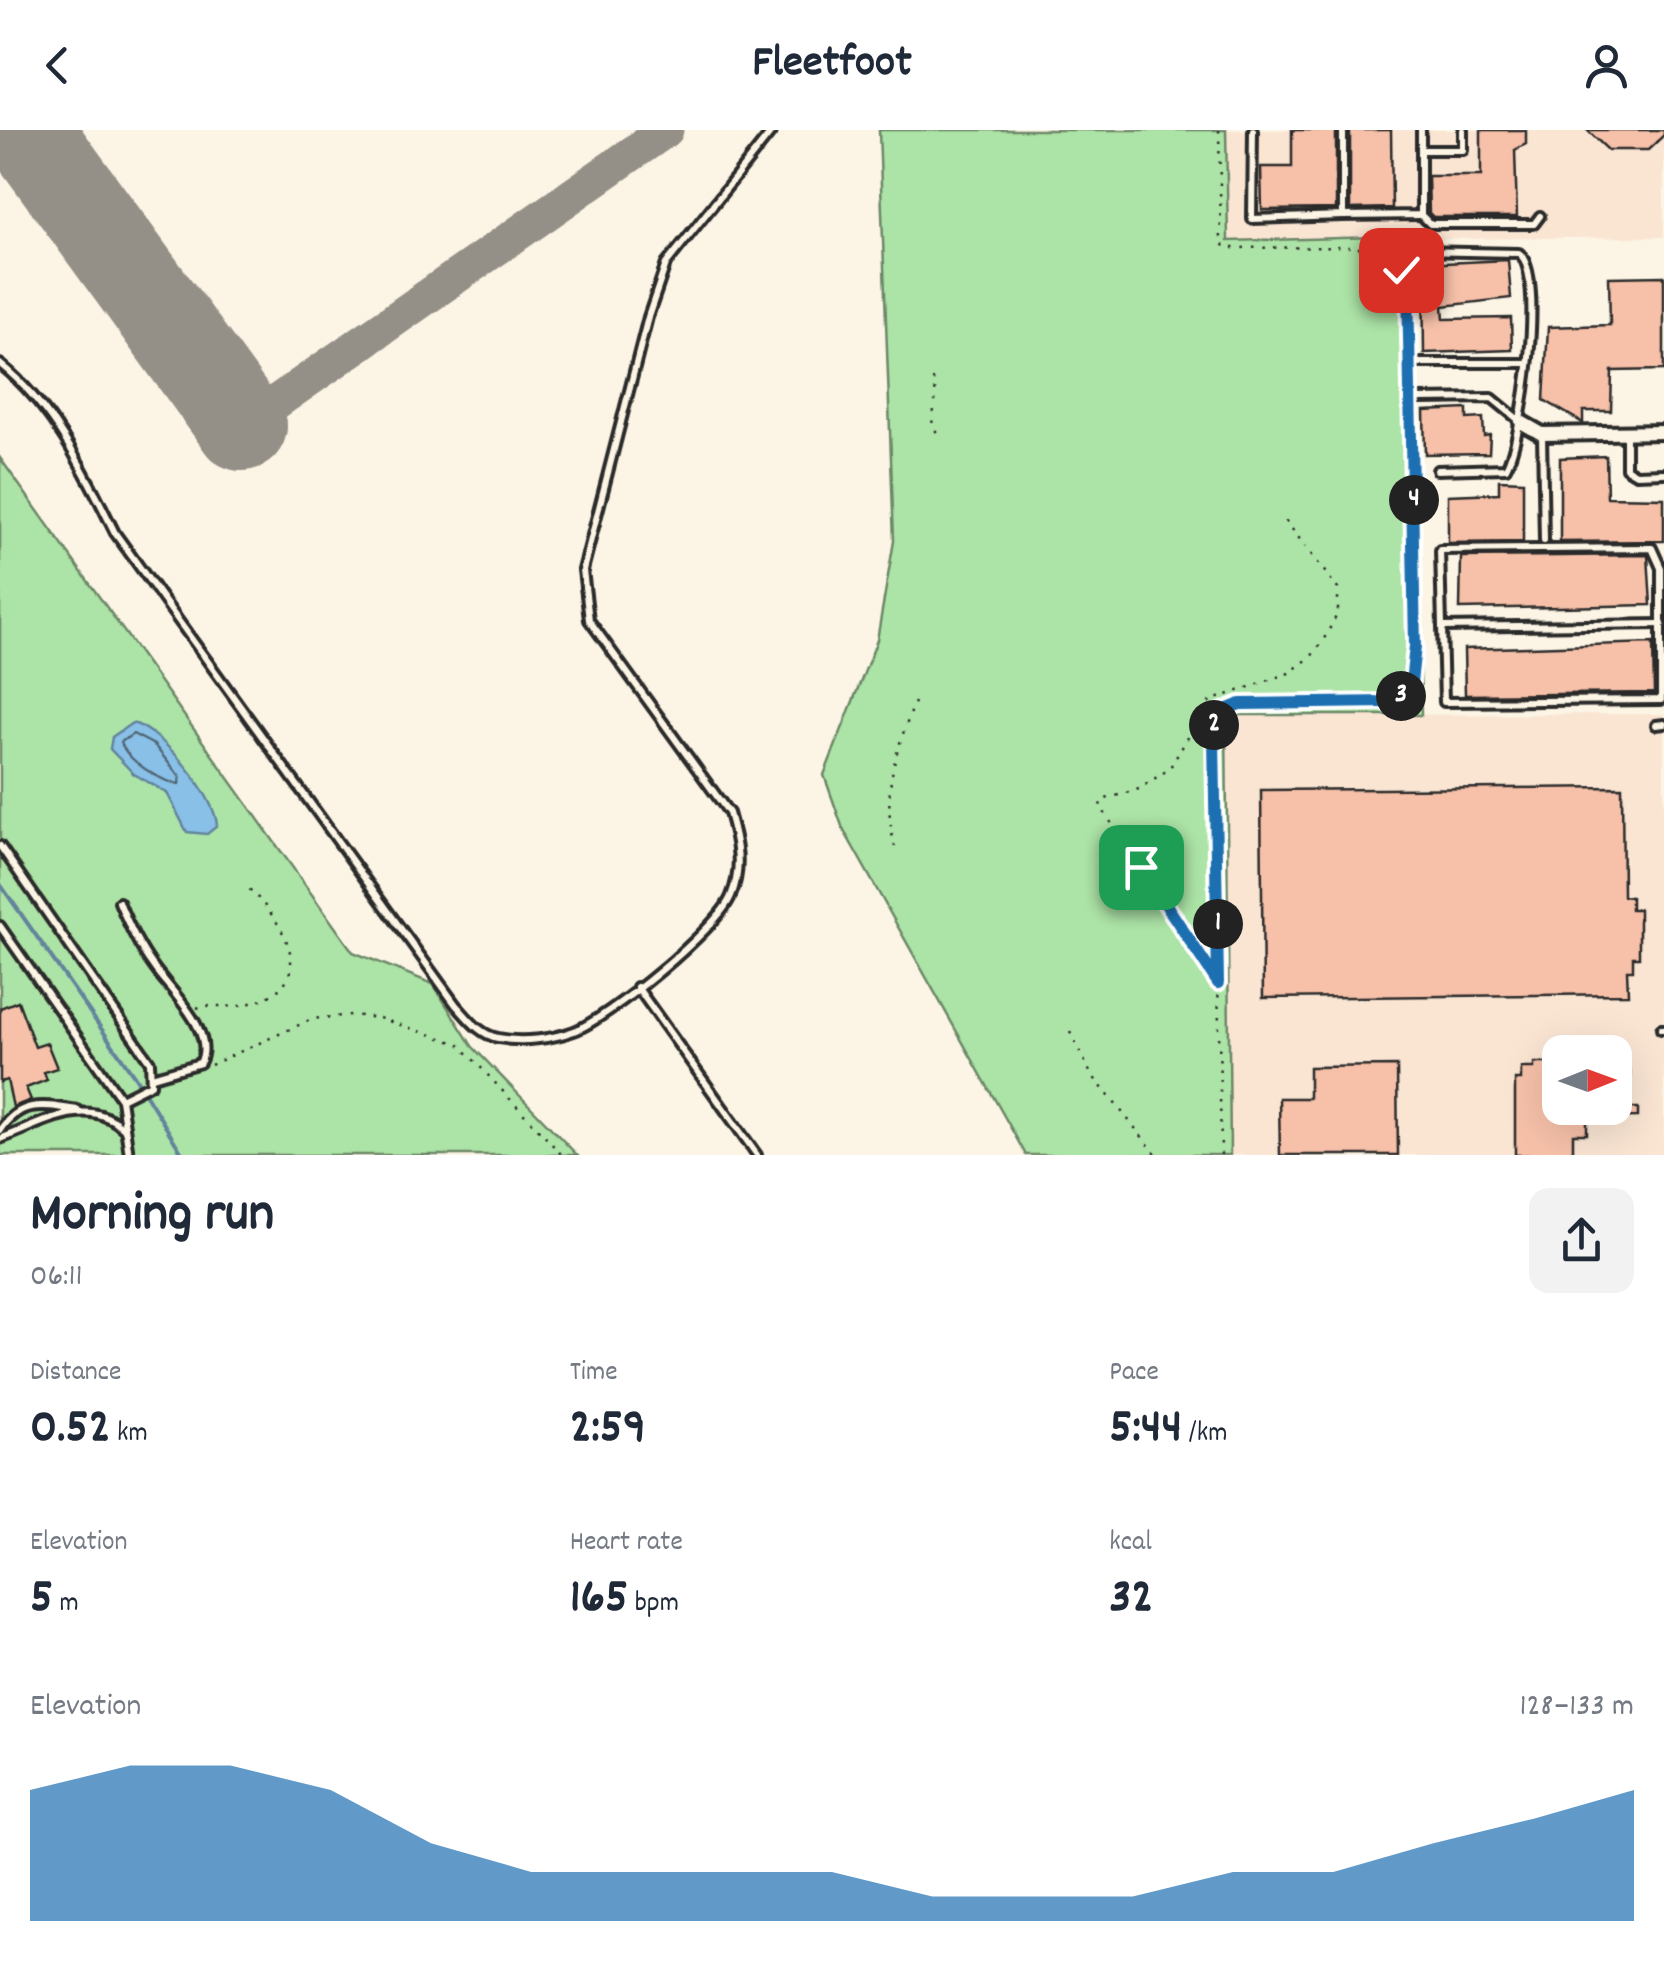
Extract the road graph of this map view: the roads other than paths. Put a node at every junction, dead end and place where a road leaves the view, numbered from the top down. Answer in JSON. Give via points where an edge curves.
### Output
{"nodes":[{"id":1,"x":773,"y":130,"type":"edge"},
{"id":2,"x":1253,"y":130,"type":"edge"},
{"id":3,"x":1343,"y":130,"type":"edge"},
{"id":4,"x":1420,"y":130,"type":"edge"},
{"id":5,"x":1462,"y":130,"type":"edge"},
{"id":6,"x":1420,"y":150,"type":"junction"},
{"id":7,"x":1420,"y":215,"type":"junction"},
{"id":8,"x":1343,"y":216,"type":"junction"},
{"id":9,"x":1540,"y":216,"type":"dead end"},
{"id":10,"x":1417,"y":252,"type":"dead end"},
{"id":11,"x":1418,"y":363,"type":"dead end"},
{"id":12,"x":1526,"y":363,"type":"junction"},
{"id":13,"x":0,"y":364,"type":"edge"},
{"id":14,"x":1419,"y":399,"type":"dead end"},
{"id":15,"x":1521,"y":422,"type":"junction"},
{"id":16,"x":1664,"y":432,"type":"edge"},
{"id":17,"x":1626,"y":433,"type":"junction"},
{"id":18,"x":1542,"y":434,"type":"junction"},
{"id":19,"x":1437,"y":470,"type":"dead end"},
{"id":20,"x":1664,"y":473,"type":"edge"},
{"id":21,"x":1544,"y":541,"type":"dead end"},
{"id":22,"x":1663,"y":568,"type":"edge"},
{"id":23,"x":1662,"y":624,"type":"edge"},
{"id":24,"x":1442,"y":628,"type":"junction"},
{"id":25,"x":0,"y":846,"type":"edge"},
{"id":26,"x":119,"y":902,"type":"dead end"},
{"id":27,"x":0,"y":926,"type":"edge"},
{"id":28,"x":637,"y":987,"type":"junction"},
{"id":29,"x":152,"y":1081,"type":"junction"},
{"id":30,"x":121,"y":1100,"type":"junction"},
{"id":31,"x":83,"y":1111,"type":"junction"},
{"id":32,"x":0,"y":1130,"type":"edge"},
{"id":33,"x":126,"y":1132,"type":"junction"},
{"id":34,"x":0,"y":1139,"type":"edge"},
{"id":35,"x":128,"y":1155,"type":"edge"},
{"id":36,"x":757,"y":1155,"type":"edge"}],
"edges":[{"from":1,"to":28,"type":"lane","via":[[666,264],[582,570],[589,620],[730,813],[738,844],[731,898],[715,924]]},
{"from":2,"to":8,"type":"lane","via":[[1252,219]]},
{"from":3,"to":8,"type":"lane"},
{"from":4,"to":6,"type":"lane"},
{"from":5,"to":6,"type":"lane","via":[[1463,150]]},
{"from":6,"to":7,"type":"lane"},
{"from":7,"to":8,"type":"lane"},
{"from":7,"to":9,"type":"lane","via":[[1430,224],[1534,224]]},
{"from":10,"to":12,"type":"lane","via":[[1525,258],[1531,330]]},
{"from":11,"to":12,"type":"lane"},
{"from":12,"to":15,"type":"lane"},
{"from":13,"to":28,"type":"lane","via":[[72,447],[115,533],[479,1030],[496,1038],[539,1039],[577,1030]]},
{"from":14,"to":15,"type":"lane","via":[[1492,398]]},
{"from":15,"to":18,"type":"street"},
{"from":15,"to":19,"type":"lane","via":[[1506,468]]},
{"from":16,"to":17,"type":"street"},
{"from":17,"to":18,"type":"street"},
{"from":17,"to":20,"type":"lane","via":[[1626,468]]},
{"from":18,"to":21,"type":"lane"},
{"from":22,"to":23,"type":"lane"},
{"from":22,"to":24,"type":"lane","via":[[1652,548],[1440,550]]},
{"from":23,"to":24,"type":"lane"},
{"from":23,"to":24,"type":"lane","via":[[1661,700],[1444,702]]},
{"from":25,"to":29,"type":"lane","via":[[150,1062]]},
{"from":26,"to":29,"type":"lane","via":[[152,965],[190,1012],[204,1047],[200,1063]]},
{"from":27,"to":30,"type":"lane"},
{"from":28,"to":36,"type":"lane"},
{"from":29,"to":30,"type":"lane"},
{"from":30,"to":33,"type":"lane"},
{"from":31,"to":32,"type":"lane","via":[[25,1106]]},
{"from":31,"to":33,"type":"lane","via":[[116,1121]]},
{"from":31,"to":34,"type":"lane"},
{"from":33,"to":35,"type":"lane"}]}
